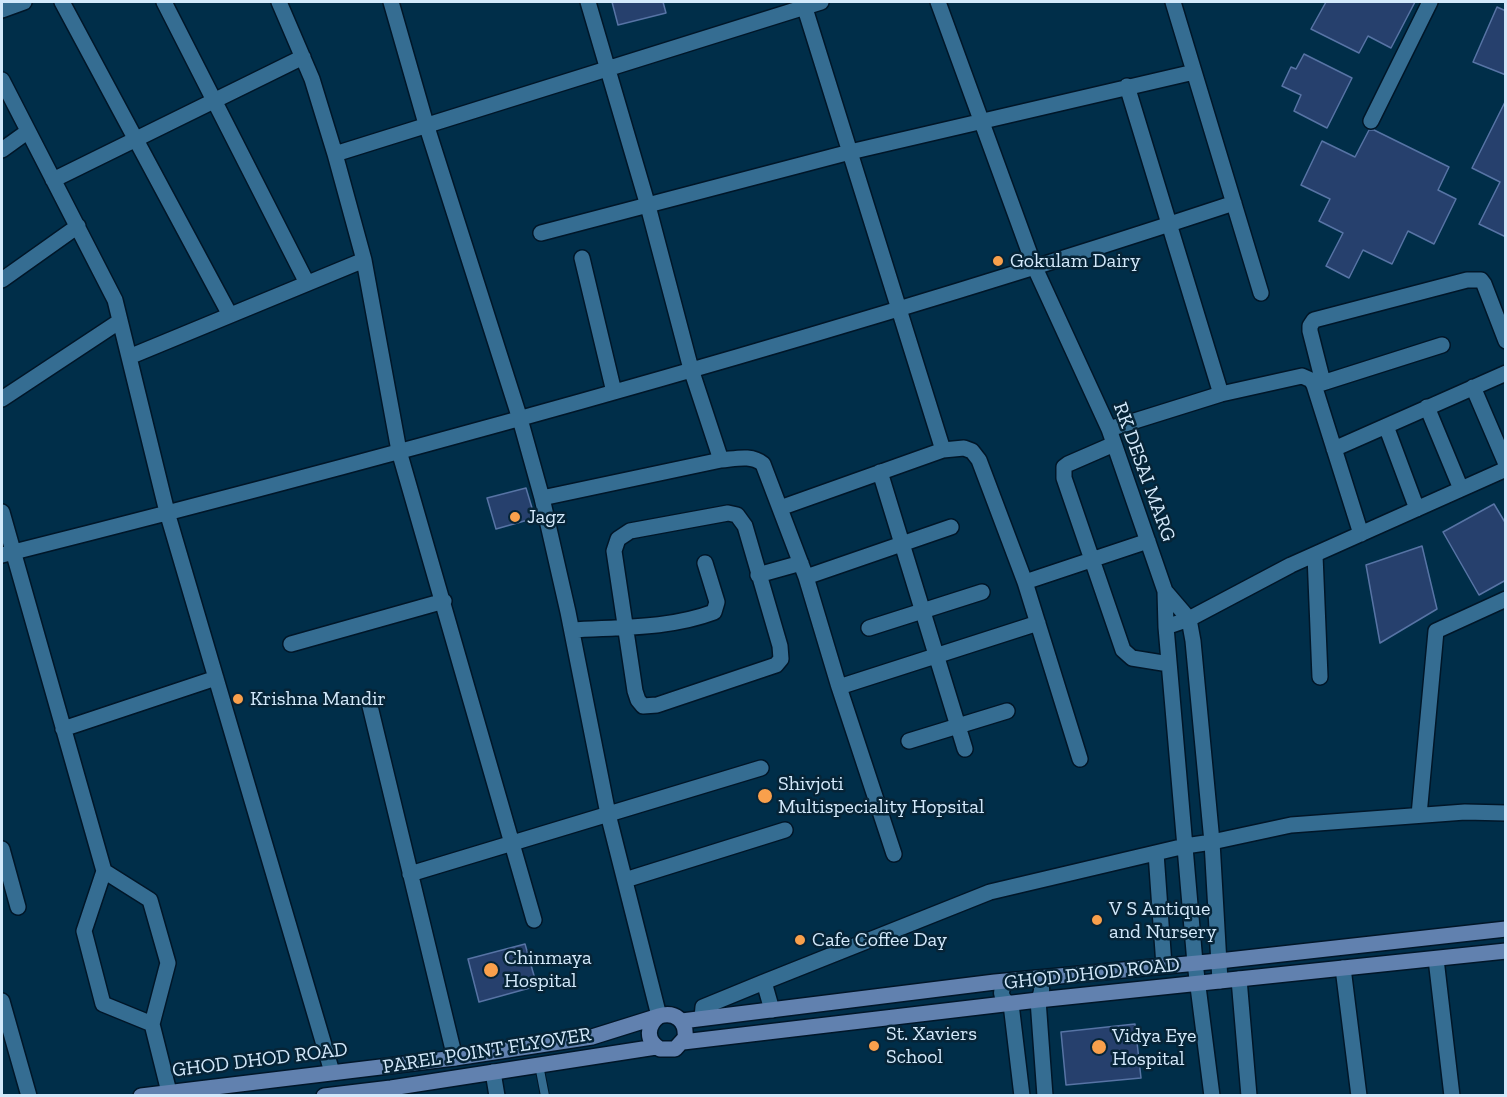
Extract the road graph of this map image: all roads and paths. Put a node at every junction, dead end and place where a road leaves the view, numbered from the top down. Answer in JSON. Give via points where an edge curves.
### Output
{"nodes":[{"id":1,"x":24,"y":2,"type":"edge"},
{"id":2,"x":62,"y":2,"type":"edge"},
{"id":3,"x":164,"y":2,"type":"edge"},
{"id":4,"x":279,"y":2,"type":"edge"},
{"id":5,"x":391,"y":2,"type":"edge"},
{"id":6,"x":588,"y":2,"type":"edge"},
{"id":7,"x":821,"y":2,"type":"edge"},
{"id":8,"x":939,"y":2,"type":"edge"},
{"id":9,"x":1173,"y":2,"type":"edge"},
{"id":10,"x":1430,"y":2,"type":"edge"},
{"id":11,"x":803,"y":4,"type":"edge"},
{"id":12,"x":2,"y":10,"type":"edge"},
{"id":13,"x":303,"y":57,"type":"junction"},
{"id":14,"x":607,"y":68,"type":"junction"},
{"id":15,"x":1194,"y":72,"type":"junction"},
{"id":16,"x":2,"y":80,"type":"edge"},
{"id":17,"x":1127,"y":86,"type":"junction"},
{"id":18,"x":214,"y":101,"type":"junction"},
{"id":19,"x":1371,"y":121,"type":"dead end"},
{"id":20,"x":982,"y":122,"type":"junction"},
{"id":21,"x":426,"y":124,"type":"junction"},
{"id":22,"x":27,"y":132,"type":"junction"},
{"id":23,"x":136,"y":140,"type":"junction"},
{"id":24,"x":2,"y":150,"type":"edge"},
{"id":25,"x":850,"y":152,"type":"junction"},
{"id":26,"x":335,"y":154,"type":"junction"},
{"id":27,"x":53,"y":180,"type":"junction"},
{"id":28,"x":1234,"y":203,"type":"junction"},
{"id":29,"x":648,"y":206,"type":"junction"},
{"id":30,"x":1169,"y":225,"type":"junction"},
{"id":31,"x":78,"y":226,"type":"junction"},
{"id":32,"x":540,"y":233,"type":"dead end"},
{"id":33,"x":582,"y":258,"type":"dead end"},
{"id":34,"x":364,"y":260,"type":"junction"},
{"id":35,"x":1035,"y":268,"type":"junction"},
{"id":36,"x":2,"y":280,"type":"edge"},
{"id":37,"x":308,"y":283,"type":"junction"},
{"id":38,"x":1262,"y":292,"type":"dead end"},
{"id":39,"x":898,"y":308,"type":"junction"},
{"id":40,"x":230,"y":315,"type":"junction"},
{"id":41,"x":120,"y":321,"type":"junction"},
{"id":42,"x":1506,"y":341,"type":"edge"},
{"id":43,"x":1442,"y":345,"type":"dead end"},
{"id":44,"x":129,"y":357,"type":"junction"},
{"id":45,"x":691,"y":369,"type":"junction"},
{"id":46,"x":1506,"y":373,"type":"edge"},
{"id":47,"x":1319,"y":384,"type":"junction"},
{"id":48,"x":1473,"y":387,"type":"junction"},
{"id":49,"x":614,"y":392,"type":"junction"},
{"id":50,"x":1221,"y":394,"type":"junction"},
{"id":51,"x":2,"y":399,"type":"edge"},
{"id":52,"x":1427,"y":407,"type":"junction"},
{"id":53,"x":520,"y":419,"type":"junction"},
{"id":54,"x":1386,"y":426,"type":"junction"},
{"id":55,"x":1108,"y":429,"type":"junction"},
{"id":56,"x":1114,"y":444,"type":"junction"},
{"id":57,"x":1334,"y":449,"type":"junction"},
{"id":58,"x":943,"y":450,"type":"junction"},
{"id":59,"x":399,"y":451,"type":"junction"},
{"id":60,"x":721,"y":460,"type":"junction"},
{"id":61,"x":880,"y":472,"type":"junction"},
{"id":62,"x":1503,"y":472,"type":"edge"},
{"id":63,"x":1461,"y":489,"type":"junction"},
{"id":64,"x":542,"y":498,"type":"junction"},
{"id":65,"x":780,"y":507,"type":"junction"},
{"id":66,"x":1417,"y":509,"type":"junction"},
{"id":67,"x":2,"y":512,"type":"edge"},
{"id":68,"x":167,"y":512,"type":"junction"},
{"id":69,"x":951,"y":527,"type":"dead end"},
{"id":70,"x":1360,"y":534,"type":"junction"},
{"id":71,"x":1148,"y":541,"type":"junction"},
{"id":72,"x":902,"y":545,"type":"junction"},
{"id":73,"x":7,"y":554,"type":"edge"},
{"id":74,"x":1314,"y":555,"type":"junction"},
{"id":75,"x":1092,"y":560,"type":"junction"},
{"id":76,"x":705,"y":563,"type":"dead end"},
{"id":77,"x":803,"y":570,"type":"junction"},
{"id":78,"x":758,"y":575,"type":"junction"},
{"id":79,"x":1025,"y":582,"type":"junction"},
{"id":80,"x":1166,"y":591,"type":"junction"},
{"id":81,"x":981,"y":592,"type":"dead end"},
{"id":82,"x":1506,"y":599,"type":"edge"},
{"id":83,"x":444,"y":601,"type":"junction"},
{"id":84,"x":922,"y":611,"type":"junction"},
{"id":85,"x":1189,"y":619,"type":"junction"},
{"id":86,"x":1038,"y":623,"type":"junction"},
{"id":87,"x":627,"y":626,"type":"junction"},
{"id":88,"x":1166,"y":627,"type":"junction"},
{"id":89,"x":869,"y":628,"type":"dead end"},
{"id":90,"x":572,"y":630,"type":"junction"},
{"id":91,"x":291,"y":644,"type":"dead end"},
{"id":92,"x":935,"y":656,"type":"junction"},
{"id":93,"x":1169,"y":664,"type":"junction"},
{"id":94,"x":1320,"y":677,"type":"dead end"},
{"id":95,"x":216,"y":678,"type":"junction"},
{"id":96,"x":839,"y":687,"type":"junction"},
{"id":97,"x":369,"y":702,"type":"dead end"},
{"id":98,"x":1007,"y":711,"type":"dead end"},
{"id":99,"x":958,"y":726,"type":"junction"},
{"id":100,"x":63,"y":729,"type":"junction"},
{"id":101,"x":909,"y":741,"type":"dead end"},
{"id":102,"x":965,"y":749,"type":"dead end"},
{"id":103,"x":1080,"y":759,"type":"dead end"},
{"id":104,"x":761,"y":768,"type":"dead end"},
{"id":105,"x":1506,"y":813,"type":"edge"},
{"id":106,"x":608,"y":814,"type":"junction"},
{"id":107,"x":1419,"y":815,"type":"junction"},
{"id":108,"x":785,"y":830,"type":"dead end"},
{"id":109,"x":1212,"y":842,"type":"junction"},
{"id":110,"x":512,"y":843,"type":"junction"},
{"id":111,"x":1185,"y":846,"type":"junction"},
{"id":112,"x":1156,"y":853,"type":"junction"},
{"id":113,"x":894,"y":854,"type":"dead end"},
{"id":114,"x":3,"y":857,"type":"edge"},
{"id":115,"x":104,"y":871,"type":"junction"},
{"id":116,"x":410,"y":874,"type":"junction"},
{"id":117,"x":624,"y":880,"type":"junction"},
{"id":118,"x":18,"y":907,"type":"dead end"},
{"id":119,"x":534,"y":920,"type":"dead end"},
{"id":120,"x":1506,"y":929,"type":"edge"},
{"id":121,"x":1506,"y":951,"type":"edge"},
{"id":122,"x":1436,"y":959,"type":"junction"},
{"id":123,"x":1219,"y":961,"type":"junction"},
{"id":124,"x":1195,"y":963,"type":"junction"},
{"id":125,"x":1164,"y":966,"type":"junction"},
{"id":126,"x":1343,"y":968,"type":"junction"},
{"id":127,"x":1036,"y":978,"type":"junction"},
{"id":128,"x":1239,"y":979,"type":"junction"},
{"id":129,"x":1008,"y":981,"type":"junction"},
{"id":130,"x":1220,"y":981,"type":"junction"},
{"id":131,"x":764,"y":982,"type":"junction"},
{"id":132,"x":1197,"y":984,"type":"junction"},
{"id":133,"x":1038,"y":1000,"type":"junction"},
{"id":134,"x":2,"y":1001,"type":"edge"},
{"id":135,"x":1011,"y":1004,"type":"junction"},
{"id":136,"x":772,"y":1010,"type":"junction"},
{"id":137,"x":658,"y":1016,"type":"junction"},
{"id":138,"x":702,"y":1018,"type":"junction"},
{"id":139,"x":682,"y":1021,"type":"junction"},
{"id":140,"x":152,"y":1024,"type":"junction"},
{"id":141,"x":683,"y":1042,"type":"junction"},
{"id":142,"x":656,"y":1047,"type":"junction"},
{"id":143,"x":455,"y":1058,"type":"junction"},
{"id":144,"x":538,"y":1065,"type":"junction"},
{"id":145,"x":332,"y":1072,"type":"junction"},
{"id":146,"x":493,"y":1072,"type":"junction"},
{"id":147,"x":390,"y":1092,"type":"edge"},
{"id":148,"x":170,"y":1094,"type":"edge"},
{"id":149,"x":29,"y":1095,"type":"edge"},
{"id":150,"x":141,"y":1095,"type":"edge"},
{"id":151,"x":324,"y":1095,"type":"edge"},
{"id":152,"x":497,"y":1095,"type":"edge"},
{"id":153,"x":545,"y":1095,"type":"edge"},
{"id":154,"x":1022,"y":1095,"type":"edge"},
{"id":155,"x":1045,"y":1095,"type":"edge"},
{"id":156,"x":1212,"y":1095,"type":"edge"},
{"id":157,"x":1250,"y":1095,"type":"edge"},
{"id":158,"x":1359,"y":1095,"type":"edge"},
{"id":159,"x":1452,"y":1095,"type":"edge"}],
"edges":[{"from":1,"to":12,"type":"street"},
{"from":2,"to":23,"type":"street"},
{"from":3,"to":18,"type":"street"},
{"from":4,"to":13,"type":"street"},
{"from":5,"to":21,"type":"street"},
{"from":6,"to":14,"type":"street"},
{"from":7,"to":11,"type":"street"},
{"from":8,"to":20,"type":"street","name":"RK DESAI MARG"},
{"from":9,"to":15,"type":"street"},
{"from":10,"to":19,"type":"street"},
{"from":11,"to":14,"type":"street"},
{"from":11,"to":25,"type":"street"},
{"from":13,"to":18,"type":"street"},
{"from":13,"to":26,"type":"street"},
{"from":14,"to":21,"type":"street"},
{"from":14,"to":29,"type":"street"},
{"from":15,"to":17,"type":"street"},
{"from":15,"to":28,"type":"street"},
{"from":16,"to":22,"type":"street"},
{"from":17,"to":20,"type":"street"},
{"from":17,"to":30,"type":"street"},
{"from":18,"to":23,"type":"street"},
{"from":18,"to":37,"type":"street"},
{"from":20,"to":25,"type":"street"},
{"from":20,"to":35,"type":"street","name":"RK DESAI MARG"},
{"from":21,"to":26,"type":"street"},
{"from":21,"to":53,"type":"street"},
{"from":22,"to":24,"type":"street"},
{"from":22,"to":27,"type":"street"},
{"from":23,"to":27,"type":"street"},
{"from":23,"to":40,"type":"street"},
{"from":25,"to":29,"type":"street"},
{"from":25,"to":39,"type":"street"},
{"from":26,"to":34,"type":"street"},
{"from":27,"to":31,"type":"street"},
{"from":28,"to":30,"type":"street"},
{"from":28,"to":38,"type":"street"},
{"from":29,"to":32,"type":"street"},
{"from":29,"to":45,"type":"street"},
{"from":30,"to":35,"type":"street"},
{"from":30,"to":50,"type":"street"},
{"from":31,"to":36,"type":"street"},
{"from":31,"to":41,"type":"street","via":[[115,300]]},
{"from":33,"to":49,"type":"street"},
{"from":34,"to":37,"type":"street"},
{"from":34,"to":59,"type":"street"},
{"from":35,"to":39,"type":"street"},
{"from":35,"to":55,"type":"street","name":"RK DESAI MARG"},
{"from":37,"to":40,"type":"street"},
{"from":39,"to":45,"type":"street"},
{"from":39,"to":58,"type":"street"},
{"from":40,"to":44,"type":"street"},
{"from":41,"to":44,"type":"street"},
{"from":41,"to":51,"type":"street"},
{"from":42,"to":47,"type":"street","via":[[1485,284],[1467,279],[1314,320],[1310,331]]},
{"from":43,"to":47,"type":"street"},
{"from":44,"to":68,"type":"street"},
{"from":45,"to":49,"type":"street"},
{"from":45,"to":60,"type":"street"},
{"from":46,"to":48,"type":"street"},
{"from":47,"to":50,"type":"street","via":[[1293,376]]},
{"from":47,"to":57,"type":"street"},
{"from":48,"to":52,"type":"street"},
{"from":48,"to":62,"type":"street"},
{"from":49,"to":53,"type":"street"},
{"from":50,"to":55,"type":"street"},
{"from":52,"to":54,"type":"street"},
{"from":52,"to":63,"type":"street"},
{"from":53,"to":59,"type":"street"},
{"from":53,"to":64,"type":"street"},
{"from":54,"to":57,"type":"street"},
{"from":54,"to":66,"type":"street"},
{"from":55,"to":56,"type":"street","name":"RK DESAI MARG"},
{"from":56,"to":71,"type":"street","name":"RK DESAI MARG"},
{"from":56,"to":75,"type":"street","via":[[1068,464],[1063,471]]},
{"from":57,"to":70,"type":"street"},
{"from":58,"to":61,"type":"street"},
{"from":58,"to":79,"type":"street","via":[[972,450],[979,460]]},
{"from":59,"to":68,"type":"street"},
{"from":59,"to":83,"type":"street"},
{"from":60,"to":64,"type":"street"},
{"from":60,"to":65,"type":"street","via":[[758,460],[766,470]]},
{"from":61,"to":65,"type":"street"},
{"from":61,"to":72,"type":"street"},
{"from":62,"to":63,"type":"street"},
{"from":63,"to":66,"type":"street"},
{"from":64,"to":90,"type":"street"},
{"from":65,"to":77,"type":"street"},
{"from":66,"to":70,"type":"street"},
{"from":67,"to":73,"type":"street"},
{"from":68,"to":73,"type":"street"},
{"from":68,"to":95,"type":"street"},
{"from":69,"to":72,"type":"street"},
{"from":70,"to":74,"type":"street"},
{"from":71,"to":75,"type":"street"},
{"from":71,"to":80,"type":"street","name":"RK DESAI MARG"},
{"from":72,"to":77,"type":"street"},
{"from":72,"to":84,"type":"street"},
{"from":73,"to":100,"type":"street"},
{"from":74,"to":85,"type":"street"},
{"from":74,"to":94,"type":"street"},
{"from":75,"to":79,"type":"street"},
{"from":75,"to":93,"type":"street","via":[[1126,654]]},
{"from":76,"to":87,"type":"street","via":[[717,602],[714,612]]},
{"from":77,"to":78,"type":"street"},
{"from":77,"to":96,"type":"street"},
{"from":78,"to":87,"type":"street","via":[[745,526],[733,514],[630,531],[618,539],[614,551]]},
{"from":78,"to":87,"type":"street","via":[[780,646],[781,659],[776,665],[657,705],[643,706],[635,691]]},
{"from":79,"to":86,"type":"street"},
{"from":80,"to":85,"type":"street"},
{"from":80,"to":88,"type":"street","name":"RK DESAI MARG"},
{"from":81,"to":84,"type":"street"},
{"from":82,"to":107,"type":"street","via":[[1437,631]]},
{"from":83,"to":91,"type":"street"},
{"from":83,"to":110,"type":"street"},
{"from":84,"to":89,"type":"street"},
{"from":84,"to":92,"type":"street"},
{"from":85,"to":88,"type":"street"},
{"from":85,"to":109,"type":"street"},
{"from":86,"to":92,"type":"street"},
{"from":86,"to":103,"type":"street"},
{"from":87,"to":90,"type":"street"},
{"from":88,"to":93,"type":"street","name":"RK DESAI MARG"},
{"from":90,"to":106,"type":"street"},
{"from":92,"to":96,"type":"street"},
{"from":92,"to":99,"type":"street"},
{"from":93,"to":111,"type":"street","name":"RK DESAI MARG"},
{"from":95,"to":100,"type":"street"},
{"from":95,"to":145,"type":"street"},
{"from":96,"to":113,"type":"street"},
{"from":97,"to":116,"type":"street"},
{"from":98,"to":99,"type":"street"},
{"from":99,"to":101,"type":"street"},
{"from":99,"to":102,"type":"street"},
{"from":100,"to":115,"type":"street"},
{"from":104,"to":106,"type":"street"},
{"from":105,"to":107,"type":"street"},
{"from":106,"to":110,"type":"street"},
{"from":106,"to":117,"type":"street"},
{"from":107,"to":109,"type":"street","via":[[1291,825]]},
{"from":108,"to":117,"type":"street"},
{"from":109,"to":111,"type":"street"},
{"from":109,"to":123,"type":"street"},
{"from":110,"to":116,"type":"street"},
{"from":110,"to":119,"type":"street"},
{"from":111,"to":112,"type":"street"},
{"from":111,"to":124,"type":"street","name":"RK DESAI MARG"},
{"from":112,"to":125,"type":"street"},
{"from":112,"to":131,"type":"street","via":[[990,892]]},
{"from":114,"to":118,"type":"street"},
{"from":115,"to":140,"type":"street","via":[[150,900],[168,963]]},
{"from":115,"to":140,"type":"street","via":[[84,931],[103,1004]]},
{"from":116,"to":143,"type":"street"},
{"from":117,"to":137,"type":"street"},
{"from":120,"to":123,"type":"main road"},
{"from":121,"to":122,"type":"main road","name":"GHOD DHOD ROAD"},
{"from":122,"to":126,"type":"main road","name":"GHOD DHOD ROAD"},
{"from":122,"to":159,"type":"street"},
{"from":123,"to":124,"type":"main road"},
{"from":123,"to":130,"type":"street"},
{"from":124,"to":125,"type":"main road"},
{"from":124,"to":132,"type":"street","name":"RK DESAI MARG"},
{"from":125,"to":127,"type":"main road"},
{"from":126,"to":128,"type":"main road","name":"GHOD DHOD ROAD"},
{"from":126,"to":158,"type":"street"},
{"from":127,"to":129,"type":"main road"},
{"from":127,"to":133,"type":"street","via":[[1042,989]]},
{"from":128,"to":130,"type":"main road","name":"GHOD DHOD ROAD"},
{"from":128,"to":157,"type":"street"},
{"from":129,"to":135,"type":"street","via":[[1001,995]]},
{"from":129,"to":136,"type":"main road"},
{"from":130,"to":132,"type":"main road","name":"GHOD DHOD ROAD"},
{"from":131,"to":136,"type":"street"},
{"from":131,"to":138,"type":"street","via":[[703,1007]]},
{"from":132,"to":133,"type":"main road","name":"GHOD DHOD ROAD"},
{"from":132,"to":156,"type":"street","name":"RK DESAI MARG"},
{"from":133,"to":135,"type":"main road","name":"GHOD DHOD ROAD"},
{"from":133,"to":155,"type":"street"},
{"from":134,"to":149,"type":"street"},
{"from":135,"to":141,"type":"main road","name":"GHOD DHOD ROAD"},
{"from":135,"to":154,"type":"street"},
{"from":136,"to":138,"type":"main road"},
{"from":137,"to":139,"type":"main road","via":[[671,1015]]},
{"from":137,"to":142,"type":"main road","via":[[649,1031]]},
{"from":137,"to":143,"type":"main road","name":"GHOD DHOD ROAD","via":[[592,1037]]},
{"from":138,"to":139,"type":"main road"},
{"from":139,"to":141,"type":"main road","via":[[686,1034]]},
{"from":140,"to":148,"type":"street"},
{"from":141,"to":142,"type":"main road","name":"GHOD DHOD ROAD","via":[[670,1051]]},
{"from":142,"to":144,"type":"main road","name":"PAREL POINT FLYOVER"},
{"from":143,"to":145,"type":"main road","name":"GHOD DHOD ROAD"},
{"from":144,"to":146,"type":"main road","name":"PAREL POINT FLYOVER"},
{"from":144,"to":153,"type":"lane"},
{"from":145,"to":148,"type":"main road","name":"GHOD DHOD ROAD"},
{"from":146,"to":147,"type":"main road","name":"PAREL POINT FLYOVER"},
{"from":146,"to":152,"type":"street"},
{"from":147,"to":151,"type":"main road","name":"PAREL POINT FLYOVER"},
{"from":148,"to":150,"type":"main road","name":"GHOD DHOD ROAD"}]}
